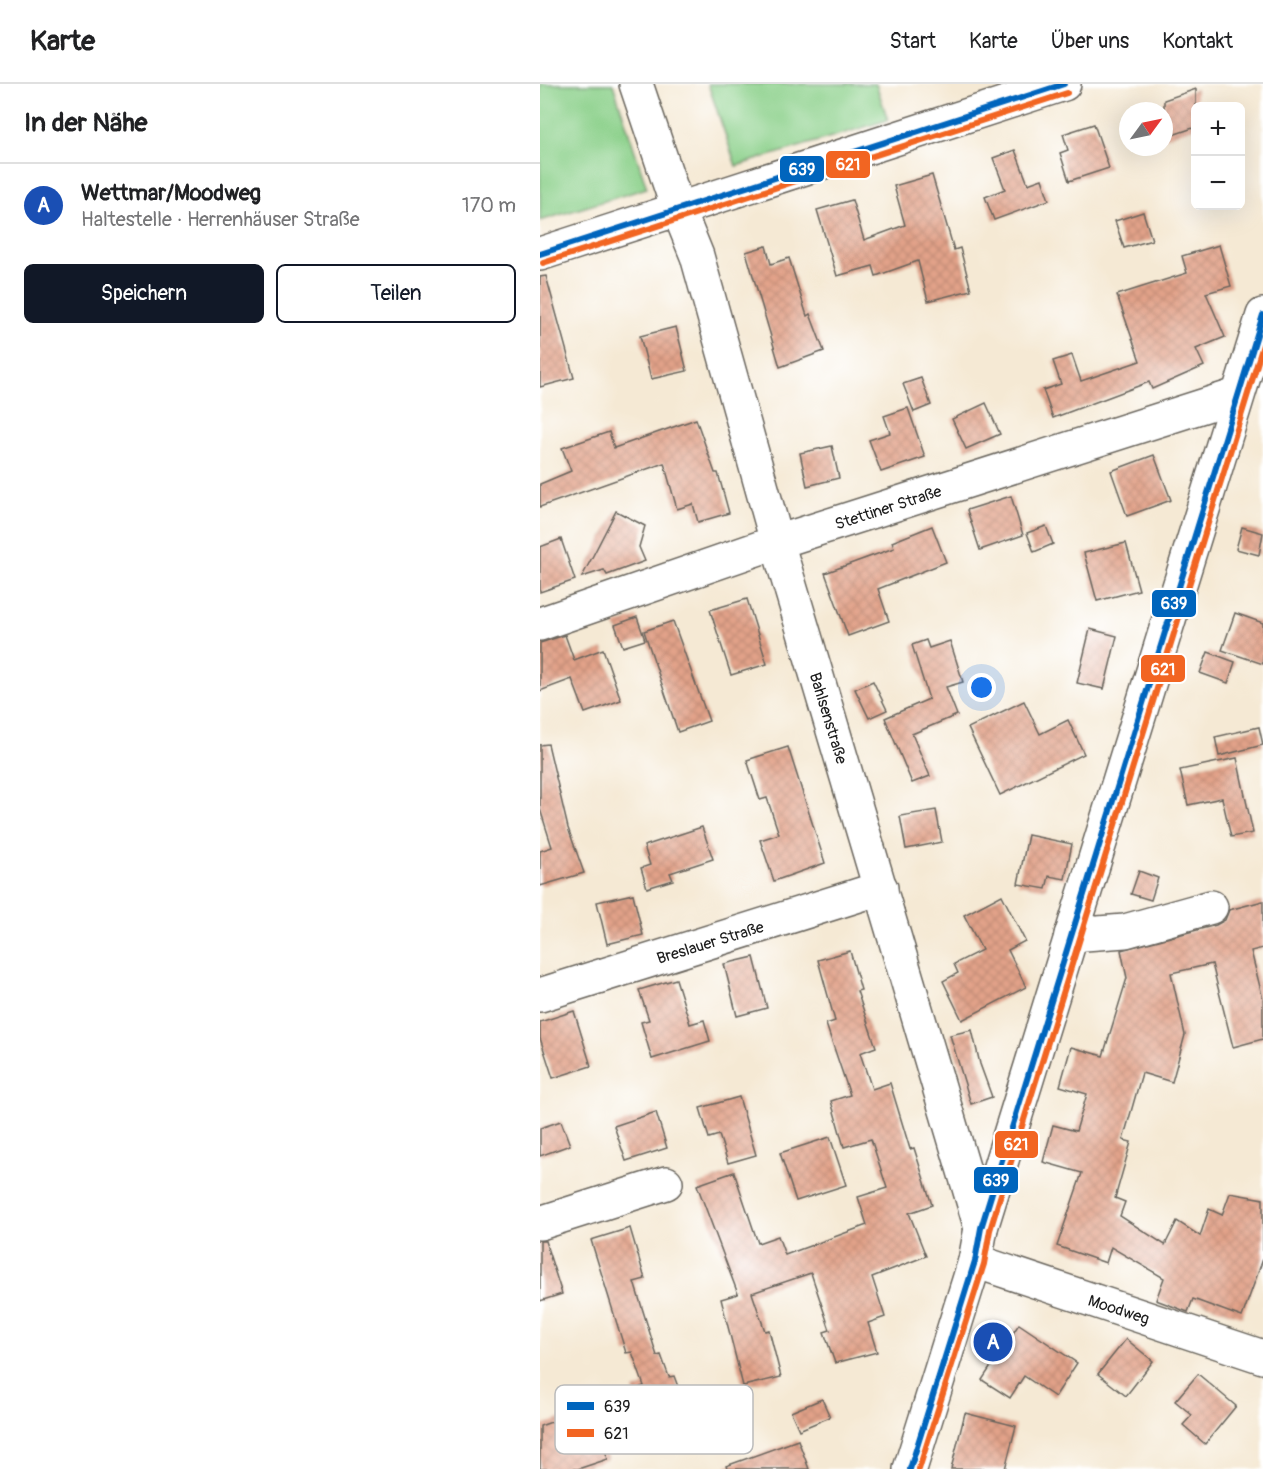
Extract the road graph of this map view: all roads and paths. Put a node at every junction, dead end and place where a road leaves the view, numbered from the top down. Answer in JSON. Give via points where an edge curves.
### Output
{"nodes":[{"id":1,"x":636,"y":84,"type":"edge"},
{"id":2,"x":1064,"y":84,"type":"edge"},
{"id":3,"x":678,"y":209,"type":"junction"},
{"id":4,"x":540,"y":254,"type":"edge"},
{"id":5,"x":1263,"y":315,"type":"edge"},
{"id":6,"x":1237,"y":395,"type":"junction"},
{"id":7,"x":777,"y":542,"type":"junction"},
{"id":8,"x":540,"y":624,"type":"edge"},
{"id":9,"x":881,"y":888,"type":"junction"},
{"id":10,"x":1211,"y":907,"type":"dead end"},
{"id":11,"x":1071,"y":935,"type":"junction"},
{"id":12,"x":540,"y":995,"type":"edge"},
{"id":13,"x":666,"y":1183,"type":"dead end"},
{"id":14,"x":540,"y":1223,"type":"edge"},
{"id":15,"x":981,"y":1228,"type":"junction"},
{"id":16,"x":975,"y":1261,"type":"junction"},
{"id":17,"x":1263,"y":1357,"type":"edge"},
{"id":18,"x":910,"y":1469,"type":"edge"}],
"edges":[{"from":1,"to":3,"type":"street","name":"Bahlsenstraße"},
{"from":2,"to":3,"type":"street"},
{"from":3,"to":4,"type":"street"},
{"from":3,"to":7,"type":"street","name":"Bahlsenstraße","via":[[697,256]]},
{"from":5,"to":6,"type":"street"},
{"from":6,"to":7,"type":"street","name":"Stettiner Straße"},
{"from":6,"to":11,"type":"street"},
{"from":7,"to":8,"type":"street","name":"Stettiner Straße"},
{"from":7,"to":9,"type":"street","name":"Bahlsenstraße"},
{"from":9,"to":12,"type":"street","name":"Breslauer Straße"},
{"from":9,"to":15,"type":"street","name":"Bahlsenstraße"},
{"from":10,"to":11,"type":"street","via":[[1125,931]]},
{"from":11,"to":15,"type":"street"},
{"from":13,"to":14,"type":"street"},
{"from":15,"to":16,"type":"street"},
{"from":16,"to":17,"type":"street","name":"Moodweg"},
{"from":16,"to":18,"type":"street"}]}
